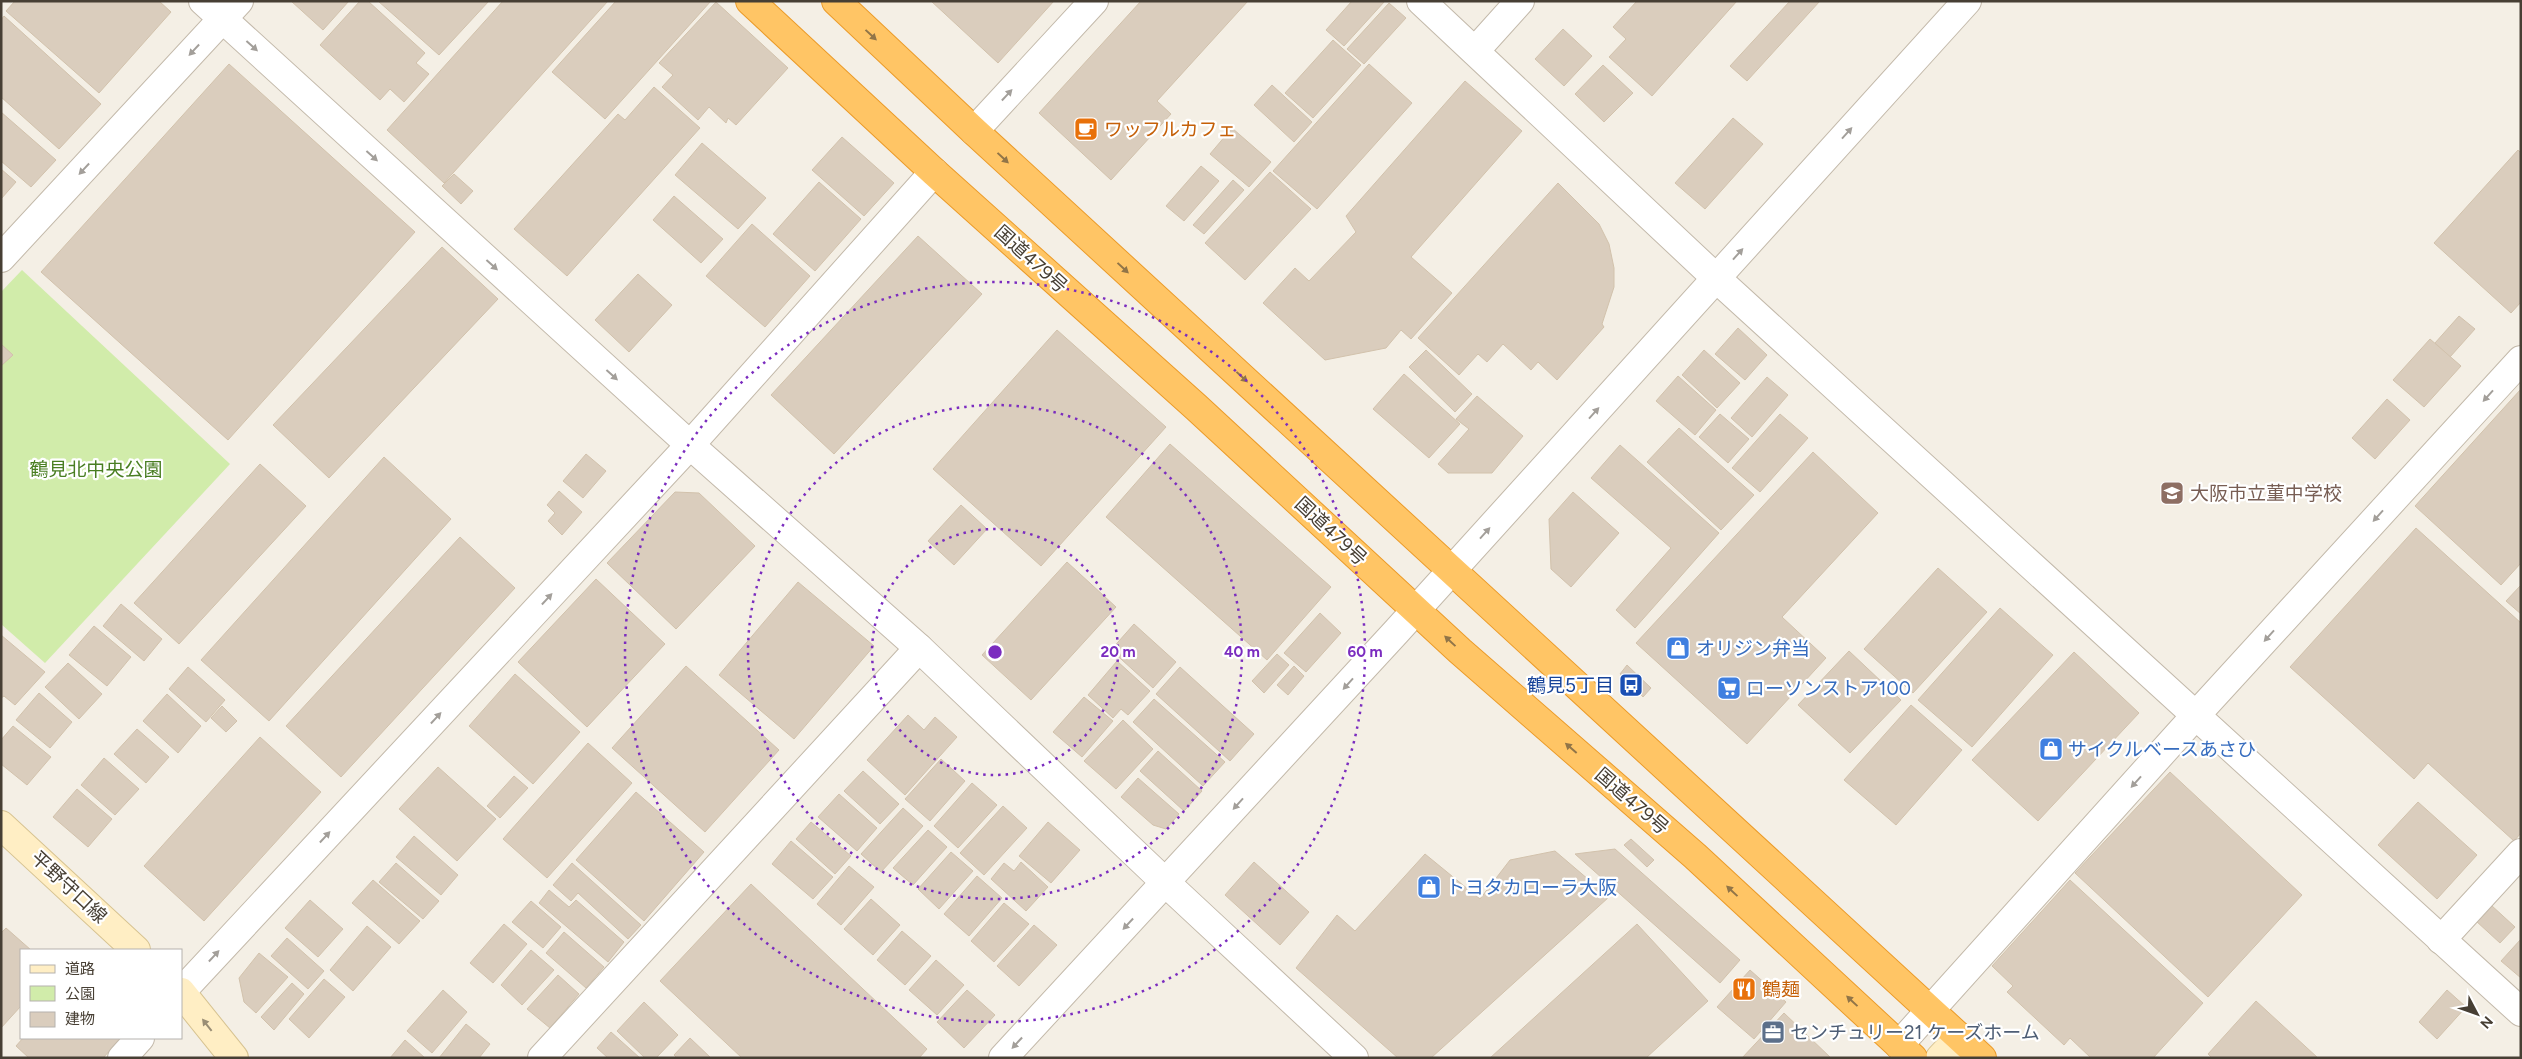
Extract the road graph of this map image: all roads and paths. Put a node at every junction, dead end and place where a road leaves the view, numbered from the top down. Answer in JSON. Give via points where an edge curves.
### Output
{"nodes":[{"id":1,"x":750,"y":1,"type":"edge"},
{"id":2,"x":836,"y":1,"type":"edge"},
{"id":3,"x":1094,"y":1,"type":"edge"},
{"id":4,"x":1421,"y":1,"type":"edge"},
{"id":5,"x":1520,"y":1,"type":"edge"},
{"id":6,"x":1967,"y":1,"type":"edge"},
{"id":7,"x":222,"y":7,"type":"edge"},
{"id":8,"x":1475,"y":51,"type":"junction"},
{"id":9,"x":974,"y":131,"type":"junction"},
{"id":10,"x":934,"y":172,"type":"junction"},
{"id":11,"x":1,"y":258,"type":"edge"},
{"id":12,"x":1716,"y":278,"type":"junction"},
{"id":13,"x":2521,"y":360,"type":"edge"},
{"id":14,"x":690,"y":446,"type":"junction"},
{"id":15,"x":1452,"y":569,"type":"junction"},
{"id":16,"x":1416,"y":610,"type":"junction"},
{"id":17,"x":919,"y":648,"type":"junction"},
{"id":18,"x":2196,"y":715,"type":"junction"},
{"id":19,"x":1,"y":825,"type":"edge"},
{"id":20,"x":2521,"y":853,"type":"edge"},
{"id":21,"x":1166,"y":883,"type":"junction"},
{"id":22,"x":2441,"y":940,"type":"junction"},
{"id":23,"x":135,"y":949,"type":"edge"},
{"id":24,"x":182,"y":991,"type":"edge"},
{"id":25,"x":182,"y":993,"type":"edge"},
{"id":26,"x":1931,"y":1010,"type":"junction"},
{"id":27,"x":2521,"y":1012,"type":"edge"},
{"id":28,"x":1960,"y":1037,"type":"junction"},
{"id":29,"x":139,"y":1039,"type":"edge"},
{"id":30,"x":1906,"y":1051,"type":"edge"},
{"id":31,"x":122,"y":1058,"type":"edge"},
{"id":32,"x":234,"y":1058,"type":"edge"},
{"id":33,"x":542,"y":1058,"type":"edge"},
{"id":34,"x":1003,"y":1058,"type":"edge"},
{"id":35,"x":1354,"y":1058,"type":"edge"},
{"id":36,"x":1940,"y":1058,"type":"edge"},
{"id":37,"x":1982,"y":1058,"type":"edge"}],
"edges":[{"from":1,"to":10,"type":"highway","name":"国道479号"},
{"from":2,"to":9,"type":"highway","one_way":true},
{"from":9,"to":3,"type":"street","one_way":true},
{"from":4,"to":8,"type":"street"},
{"from":5,"to":8,"type":"street"},
{"from":12,"to":6,"type":"street","one_way":true},
{"from":7,"to":11,"type":"street","one_way":true},
{"from":7,"to":14,"type":"street","one_way":true},
{"from":8,"to":12,"type":"street"},
{"from":9,"to":15,"type":"highway","one_way":true},
{"from":10,"to":14,"type":"street"},
{"from":10,"to":16,"type":"highway","name":"国道479号"},
{"from":15,"to":12,"type":"street","one_way":true},
{"from":12,"to":18,"type":"street"},
{"from":13,"to":18,"type":"street","one_way":true},
{"from":14,"to":17,"type":"street"},
{"from":24,"to":14,"type":"street","one_way":true},
{"from":15,"to":16,"type":"street"},
{"from":15,"to":26,"type":"highway"},
{"from":16,"to":21,"type":"street","one_way":true},
{"from":30,"to":16,"type":"highway","name":"国道479号","one_way":true,"via":[[1694,856]]},
{"from":17,"to":21,"type":"street"},
{"from":17,"to":33,"type":"street"},
{"from":18,"to":22,"type":"street"},
{"from":18,"to":26,"type":"street","one_way":true},
{"from":19,"to":23,"type":"main road","name":"平野守口線"},
{"from":20,"to":22,"type":"street"},
{"from":21,"to":34,"type":"street","one_way":true},
{"from":21,"to":35,"type":"street"},
{"from":22,"to":27,"type":"street"},
{"from":32,"to":25,"type":"main road","one_way":true},
{"from":26,"to":28,"type":"highway"},
{"from":26,"to":30,"type":"street"},
{"from":28,"to":36,"type":"main road"},
{"from":28,"to":37,"type":"highway"},
{"from":29,"to":31,"type":"street"}]}
